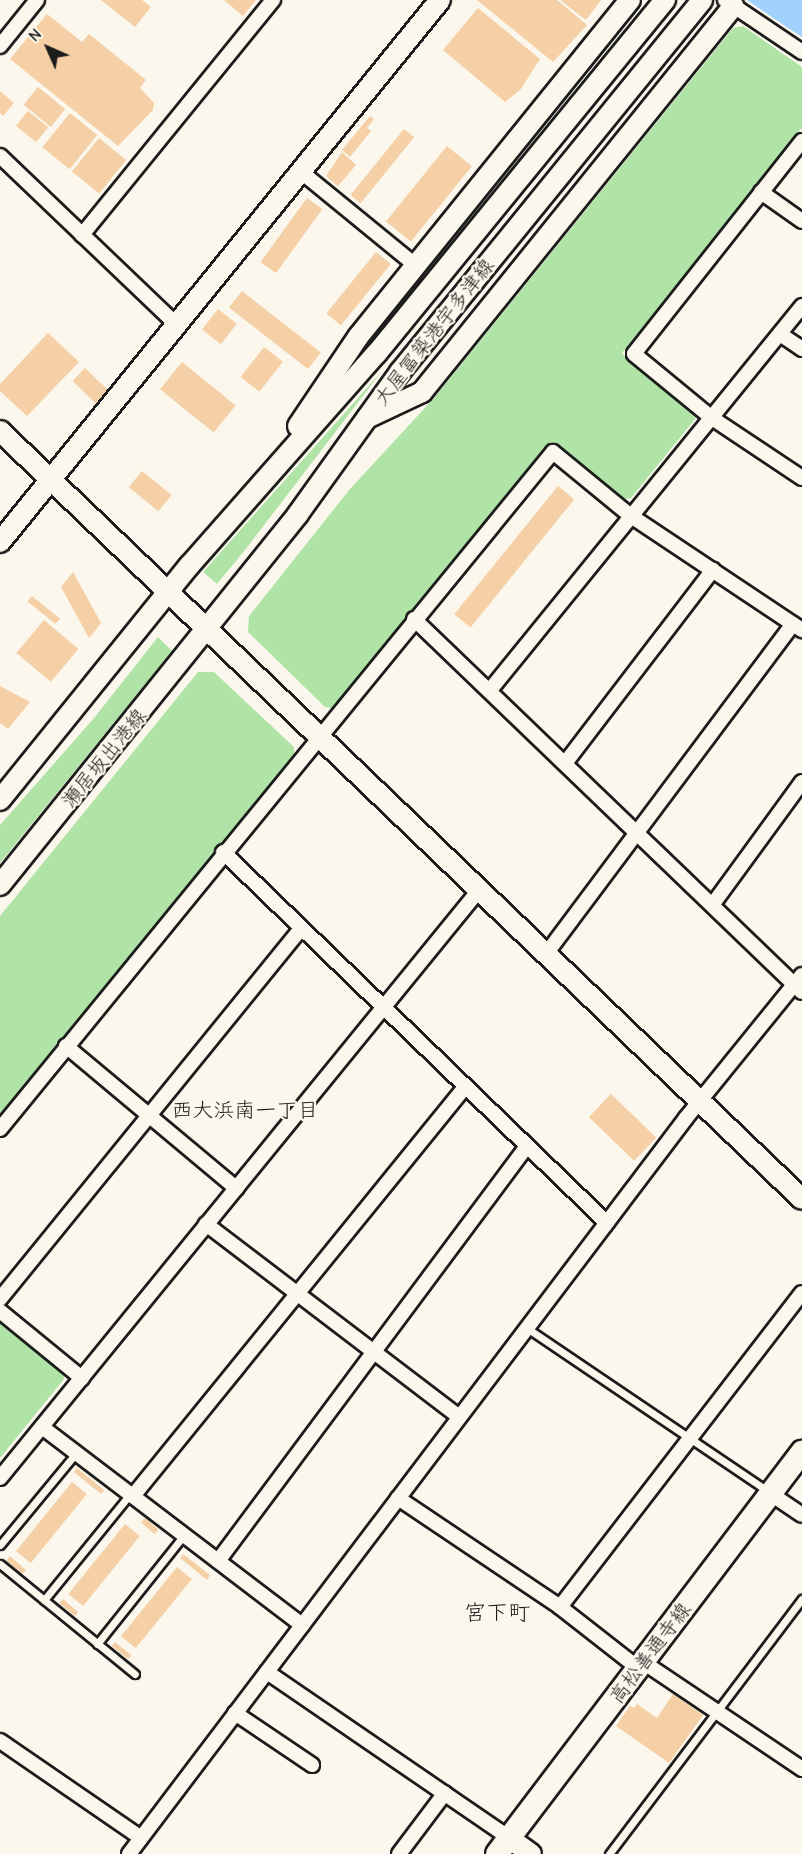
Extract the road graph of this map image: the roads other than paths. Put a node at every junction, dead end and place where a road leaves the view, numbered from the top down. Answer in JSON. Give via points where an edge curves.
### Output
{"nodes":[{"id":1,"x":38,"y":0,"type":"edge"},
{"id":2,"x":273,"y":0,"type":"edge"},
{"id":3,"x":440,"y":0,"type":"edge"},
{"id":4,"x":630,"y":0,"type":"edge"},
{"id":5,"x":665,"y":0,"type":"edge"},
{"id":6,"x":702,"y":0,"type":"edge"},
{"id":7,"x":729,"y":3,"type":"edge"},
{"id":8,"x":0,"y":46,"type":"edge"},
{"id":9,"x":802,"y":52,"type":"edge"},
{"id":10,"x":802,"y":141,"type":"edge"},
{"id":11,"x":0,"y":156,"type":"edge"},
{"id":12,"x":299,"y":170,"type":"junction"},
{"id":13,"x":761,"y":192,"type":"junction"},
{"id":14,"x":802,"y":221,"type":"edge"},
{"id":15,"x":82,"y":235,"type":"junction"},
{"id":16,"x":415,"y":265,"type":"junction"},
{"id":17,"x":802,"y":306,"type":"edge"},
{"id":18,"x":178,"y":326,"type":"junction"},
{"id":19,"x":780,"y":334,"type":"junction"},
{"id":20,"x":802,"y":349,"type":"edge"},
{"id":21,"x":711,"y":417,"type":"junction"},
{"id":22,"x":367,"y":418,"type":"junction"},
{"id":23,"x":0,"y":431,"type":"edge"},
{"id":24,"x":802,"y":478,"type":"edge"},
{"id":25,"x":51,"y":480,"type":"junction"},
{"id":26,"x":260,"y":484,"type":"junction"},
{"id":27,"x":631,"y":516,"type":"junction"},
{"id":28,"x":0,"y":542,"type":"edge"},
{"id":29,"x":713,"y":570,"type":"junction"},
{"id":30,"x":168,"y":592,"type":"junction"},
{"id":31,"x":414,"y":619,"type":"junction"},
{"id":32,"x":797,"y":627,"type":"edge"},
{"id":33,"x":207,"y":629,"type":"junction"},
{"id":34,"x":490,"y":690,"type":"junction"},
{"id":35,"x":318,"y":735,"type":"junction"},
{"id":36,"x":566,"y":762,"type":"junction"},
{"id":37,"x":802,"y":782,"type":"edge"},
{"id":38,"x":0,"y":800,"type":"edge"},
{"id":39,"x":640,"y":834,"type":"junction"},
{"id":40,"x":224,"y":852,"type":"junction"},
{"id":41,"x":0,"y":885,"type":"edge"},
{"id":42,"x":479,"y":890,"type":"junction"},
{"id":43,"x":713,"y":904,"type":"junction"},
{"id":44,"x":301,"y":929,"type":"junction"},
{"id":45,"x":546,"y":954,"type":"junction"},
{"id":46,"x":800,"y":983,"type":"edge"},
{"id":47,"x":382,"y":1008,"type":"junction"},
{"id":48,"x":66,"y":1046,"type":"junction"},
{"id":49,"x":465,"y":1087,"type":"junction"},
{"id":50,"x":700,"y":1101,"type":"junction"},
{"id":51,"x":149,"y":1115,"type":"junction"},
{"id":52,"x":0,"y":1129,"type":"edge"},
{"id":53,"x":527,"y":1146,"type":"junction"},
{"id":54,"x":236,"y":1188,"type":"junction"},
{"id":55,"x":802,"y":1199,"type":"edge"},
{"id":56,"x":607,"y":1223,"type":"junction"},
{"id":57,"x":206,"y":1224,"type":"junction"},
{"id":58,"x":297,"y":1293,"type":"junction"},
{"id":59,"x":802,"y":1293,"type":"edge"},
{"id":60,"x":0,"y":1299,"type":"edge"},
{"id":61,"x":0,"y":1311,"type":"edge"},
{"id":62,"x":526,"y":1328,"type":"junction"},
{"id":63,"x":374,"y":1352,"type":"junction"},
{"id":64,"x":82,"y":1378,"type":"junction"},
{"id":65,"x":459,"y":1417,"type":"junction"},
{"id":66,"x":42,"y":1427,"type":"junction"},
{"id":67,"x":691,"y":1440,"type":"junction"},
{"id":68,"x":802,"y":1452,"type":"edge"},
{"id":69,"x":76,"y":1453,"type":"junction"},
{"id":70,"x":0,"y":1478,"type":"edge"},
{"id":71,"x":771,"y":1494,"type":"junction"},
{"id":72,"x":131,"y":1495,"type":"junction"},
{"id":73,"x":398,"y":1498,"type":"junction"},
{"id":74,"x":802,"y":1515,"type":"edge"},
{"id":75,"x":184,"y":1535,"type":"junction"},
{"id":76,"x":0,"y":1545,"type":"edge"},
{"id":77,"x":218,"y":1561,"type":"junction"},
{"id":78,"x":0,"y":1564,"type":"edge"},
{"id":79,"x":802,"y":1599,"type":"edge"},
{"id":80,"x":44,"y":1600,"type":"junction"},
{"id":81,"x":560,"y":1607,"type":"junction"},
{"id":82,"x":302,"y":1625,"type":"junction"},
{"id":83,"x":97,"y":1644,"type":"junction"},
{"id":84,"x":641,"y":1665,"type":"junction"},
{"id":85,"x":267,"y":1672,"type":"junction"},
{"id":86,"x":135,"y":1674,"type":"dead end"},
{"id":87,"x":716,"y":1712,"type":"junction"},
{"id":88,"x":236,"y":1713,"type":"junction"},
{"id":89,"x":2,"y":1745,"type":"edge"},
{"id":90,"x":312,"y":1765,"type":"dead end"},
{"id":91,"x":802,"y":1769,"type":"edge"},
{"id":92,"x":445,"y":1793,"type":"junction"},
{"id":93,"x":141,"y":1838,"type":"junction"},
{"id":94,"x":503,"y":1846,"type":"edge"},
{"id":95,"x":130,"y":1854,"type":"edge"},
{"id":96,"x":399,"y":1854,"type":"edge"},
{"id":97,"x":531,"y":1854,"type":"edge"},
{"id":98,"x":609,"y":1854,"type":"edge"}],
"edges":[{"from":1,"to":8,"type":"street"},
{"from":2,"to":15,"type":"street"},
{"from":3,"to":12,"type":"main road"},
{"from":4,"to":16,"type":"main road"},
{"from":5,"to":26,"type":"main road","name":"大屋冨築港宇多津線","via":[[377,353]]},
{"from":6,"to":22,"type":"main road","name":"大屋冨築港宇多津線"},
{"from":7,"to":9,"type":"street"},
{"from":7,"to":22,"type":"main road","via":[[422,392]]},
{"from":10,"to":13,"type":"street"},
{"from":11,"to":15,"type":"street"},
{"from":12,"to":16,"type":"street"},
{"from":12,"to":18,"type":"main road"},
{"from":13,"to":14,"type":"street"},
{"from":13,"to":21,"type":"street","via":[[634,354]]},
{"from":15,"to":18,"type":"street"},
{"from":16,"to":26,"type":"main road","via":[[358,337]]},
{"from":17,"to":19,"type":"street"},
{"from":18,"to":25,"type":"main road"},
{"from":19,"to":20,"type":"street"},
{"from":19,"to":21,"type":"street"},
{"from":21,"to":24,"type":"street"},
{"from":21,"to":27,"type":"street"},
{"from":22,"to":33,"type":"main road","name":"大屋冨築港宇多津線"},
{"from":23,"to":25,"type":"main road"},
{"from":25,"to":28,"type":"main road"},
{"from":25,"to":30,"type":"main road"},
{"from":26,"to":30,"type":"main road","name":"大屋冨築港宇多津線"},
{"from":27,"to":29,"type":"street"},
{"from":27,"to":31,"type":"street","via":[[553,452]]},
{"from":27,"to":34,"type":"street"},
{"from":29,"to":32,"type":"street"},
{"from":29,"to":36,"type":"street"},
{"from":30,"to":33,"type":"main road"},
{"from":30,"to":38,"type":"main road"},
{"from":31,"to":34,"type":"street"},
{"from":31,"to":35,"type":"street"},
{"from":32,"to":39,"type":"street"},
{"from":33,"to":35,"type":"main road"},
{"from":33,"to":41,"type":"main road","name":"瀬居坂出港線"},
{"from":34,"to":36,"type":"street"},
{"from":35,"to":40,"type":"street"},
{"from":35,"to":42,"type":"main road"},
{"from":36,"to":39,"type":"street"},
{"from":37,"to":43,"type":"street"},
{"from":39,"to":43,"type":"street"},
{"from":39,"to":45,"type":"street"},
{"from":40,"to":44,"type":"street"},
{"from":40,"to":48,"type":"street"},
{"from":42,"to":45,"type":"main road"},
{"from":42,"to":47,"type":"street"},
{"from":43,"to":46,"type":"street"},
{"from":44,"to":47,"type":"street"},
{"from":44,"to":51,"type":"street"},
{"from":45,"to":50,"type":"main road"},
{"from":46,"to":50,"type":"street"},
{"from":47,"to":49,"type":"street"},
{"from":47,"to":54,"type":"street"},
{"from":48,"to":51,"type":"street"},
{"from":48,"to":52,"type":"street"},
{"from":49,"to":53,"type":"street"},
{"from":49,"to":58,"type":"street"},
{"from":50,"to":55,"type":"main road"},
{"from":50,"to":56,"type":"street"},
{"from":51,"to":54,"type":"street"},
{"from":51,"to":60,"type":"street"},
{"from":53,"to":56,"type":"street"},
{"from":53,"to":63,"type":"street"},
{"from":54,"to":57,"type":"street"},
{"from":56,"to":62,"type":"street"},
{"from":57,"to":58,"type":"street"},
{"from":57,"to":64,"type":"street"},
{"from":58,"to":63,"type":"street"},
{"from":58,"to":72,"type":"street"},
{"from":59,"to":67,"type":"street"},
{"from":61,"to":64,"type":"street"},
{"from":62,"to":65,"type":"street"},
{"from":62,"to":67,"type":"lane"},
{"from":63,"to":65,"type":"street"},
{"from":63,"to":77,"type":"street"},
{"from":64,"to":66,"type":"street"},
{"from":65,"to":73,"type":"street"},
{"from":66,"to":69,"type":"street"},
{"from":66,"to":70,"type":"street"},
{"from":67,"to":71,"type":"lane"},
{"from":67,"to":81,"type":"street"},
{"from":68,"to":71,"type":"main road","name":"高松善通寺線"},
{"from":69,"to":72,"type":"street"},
{"from":69,"to":76,"type":"lane"},
{"from":71,"to":74,"type":"street"},
{"from":71,"to":84,"type":"main road","name":"高松善通寺線"},
{"from":72,"to":75,"type":"street"},
{"from":72,"to":80,"type":"lane"},
{"from":73,"to":81,"type":"street"},
{"from":73,"to":82,"type":"street"},
{"from":75,"to":77,"type":"street"},
{"from":75,"to":83,"type":"lane"},
{"from":77,"to":82,"type":"street"},
{"from":78,"to":80,"type":"lane"},
{"from":79,"to":87,"type":"lane"},
{"from":80,"to":83,"type":"lane"},
{"from":81,"to":84,"type":"street"},
{"from":82,"to":85,"type":"street"},
{"from":83,"to":86,"type":"lane"},
{"from":84,"to":87,"type":"street"},
{"from":84,"to":94,"type":"main road","name":"高松善通寺線"},
{"from":85,"to":88,"type":"street"},
{"from":85,"to":92,"type":"street"},
{"from":87,"to":91,"type":"street"},
{"from":87,"to":98,"type":"lane"},
{"from":88,"to":90,"type":"street"},
{"from":88,"to":93,"type":"street"},
{"from":89,"to":93,"type":"street"},
{"from":92,"to":94,"type":"street"},
{"from":92,"to":96,"type":"street"},
{"from":93,"to":95,"type":"street"},
{"from":94,"to":97,"type":"main road"}]}
